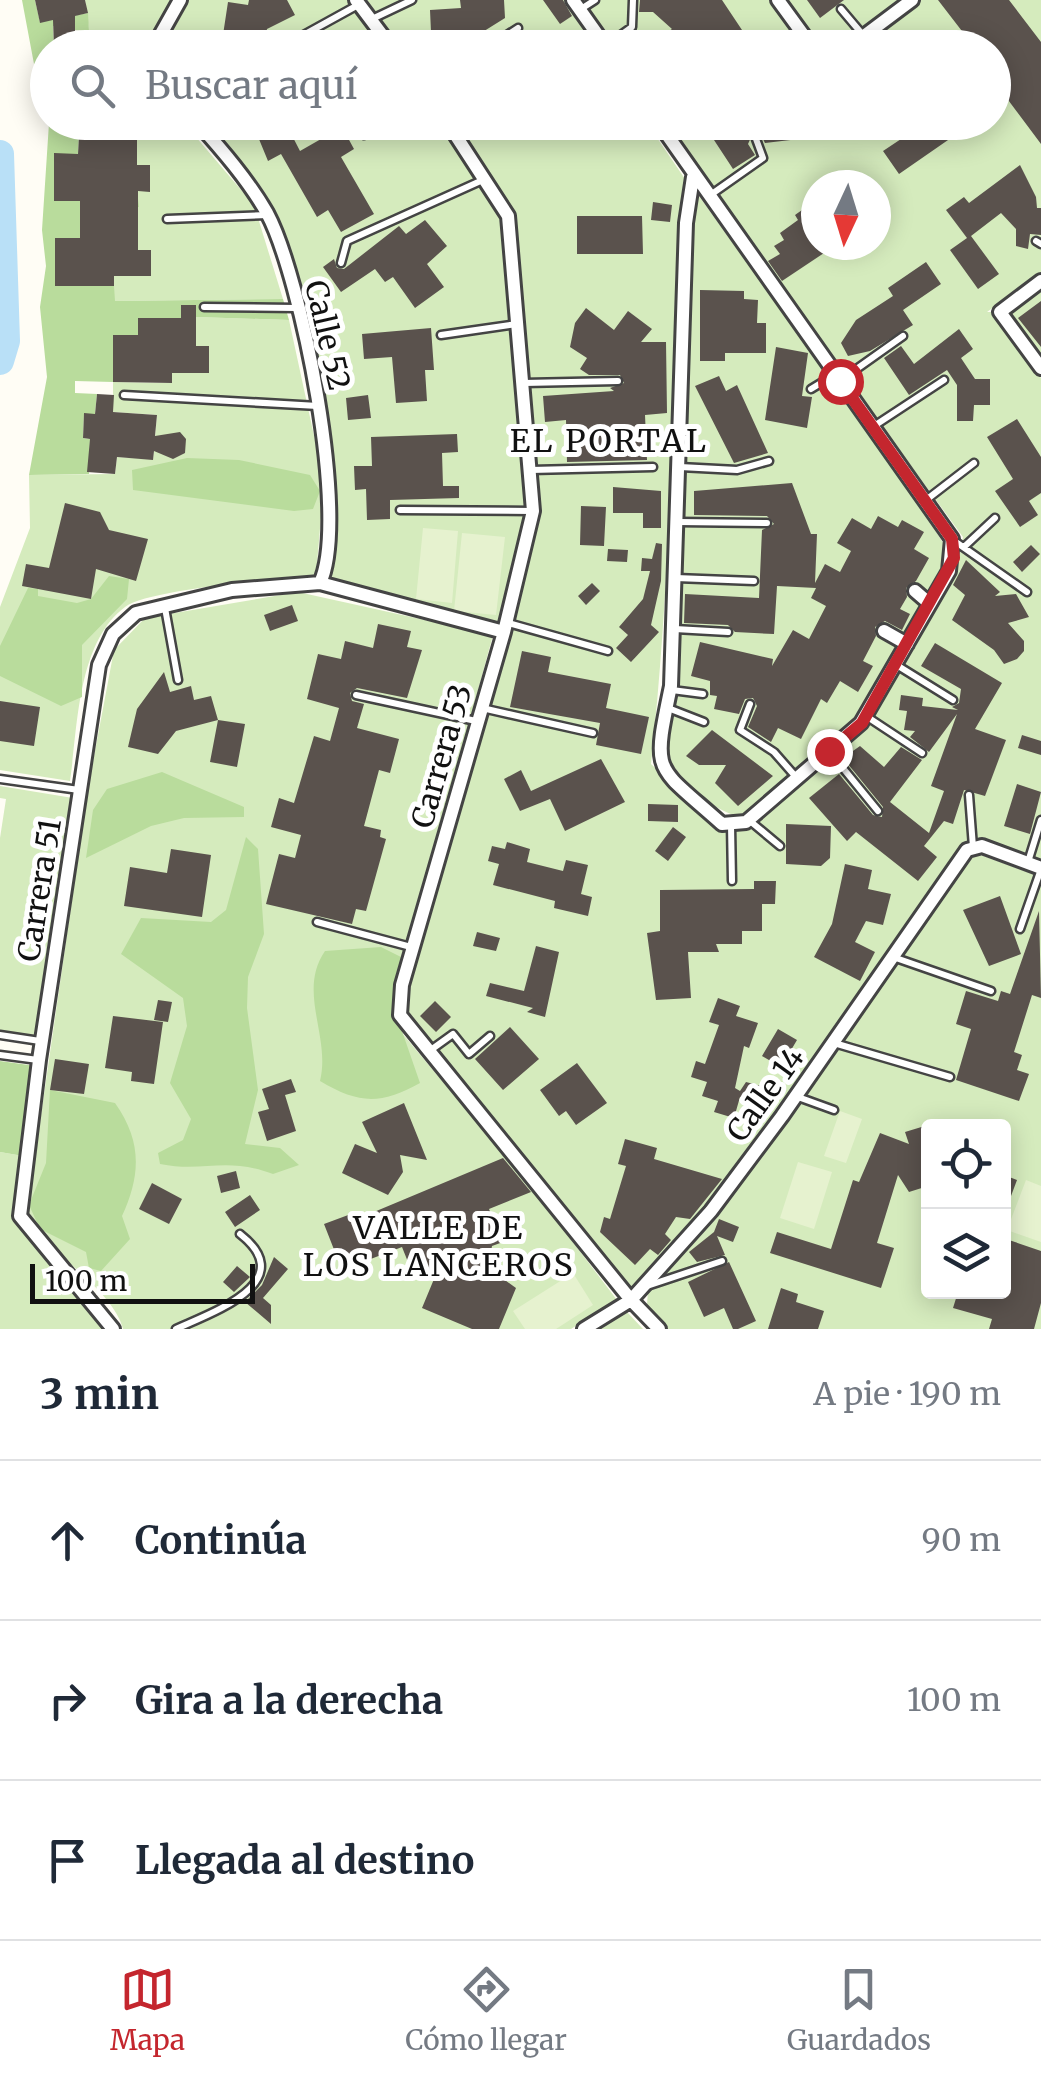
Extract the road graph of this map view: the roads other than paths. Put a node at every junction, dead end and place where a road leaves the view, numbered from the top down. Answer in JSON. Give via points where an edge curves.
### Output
{"nodes":[{"id":1,"x":180,"y":0,"type":"edge"},
{"id":2,"x":412,"y":0,"type":"edge"},
{"id":3,"x":595,"y":0,"type":"edge"},
{"id":4,"x":634,"y":0,"type":"edge"},
{"id":5,"x":778,"y":0,"type":"edge"},
{"id":6,"x":912,"y":0,"type":"edge"},
{"id":7,"x":358,"y":2,"type":"edge"},
{"id":8,"x":577,"y":5,"type":"edge"},
{"id":9,"x":841,"y":8,"type":"dead end"},
{"id":10,"x":371,"y":20,"type":"junction"},
{"id":11,"x":518,"y":28,"type":"dead end"},
{"id":12,"x":163,"y":30,"type":"edge"},
{"id":13,"x":311,"y":30,"type":"edge"},
{"id":14,"x":378,"y":30,"type":"edge"},
{"id":15,"x":515,"y":30,"type":"edge"},
{"id":16,"x":595,"y":30,"type":"edge"},
{"id":17,"x":629,"y":30,"type":"edge"},
{"id":18,"x":800,"y":30,"type":"edge"},
{"id":19,"x":859,"y":30,"type":"edge"},
{"id":20,"x":872,"y":30,"type":"edge"},
{"id":21,"x":211,"y":140,"type":"edge"},
{"id":22,"x":459,"y":140,"type":"edge"},
{"id":23,"x":670,"y":140,"type":"edge"},
{"id":24,"x":756,"y":140,"type":"dead end"},
{"id":25,"x":693,"y":176,"type":"junction"},
{"id":26,"x":486,"y":178,"type":"junction"},
{"id":27,"x":708,"y":197,"type":"junction"},
{"id":28,"x":268,"y":215,"type":"junction"},
{"id":29,"x":167,"y":219,"type":"dead end"},
{"id":30,"x":341,"y":263,"type":"dead end"},
{"id":31,"x":1041,"y":281,"type":"edge"},
{"id":32,"x":204,"y":307,"type":"dead end"},
{"id":33,"x":296,"y":308,"type":"junction"},
{"id":34,"x":518,"y":324,"type":"junction"},
{"id":35,"x":440,"y":335,"type":"dead end"},
{"id":36,"x":902,"y":336,"type":"dead end"},
{"id":37,"x":1041,"y":368,"type":"edge"},
{"id":38,"x":838,"y":378,"type":"junction"},
{"id":39,"x":618,"y":380,"type":"dead end"},
{"id":40,"x":944,"y":380,"type":"dead end"},
{"id":41,"x":523,"y":383,"type":"junction"},
{"id":42,"x":811,"y":389,"type":"dead end"},
{"id":43,"x":124,"y":395,"type":"dead end"},
{"id":44,"x":319,"y":406,"type":"junction"},
{"id":45,"x":872,"y":427,"type":"junction"},
{"id":46,"x":769,"y":461,"type":"dead end"},
{"id":47,"x":974,"y":463,"type":"dead end"},
{"id":48,"x":653,"y":466,"type":"dead end"},
{"id":49,"x":680,"y":467,"type":"junction"},
{"id":50,"x":530,"y":470,"type":"junction"},
{"id":51,"x":925,"y":500,"type":"junction"},
{"id":52,"x":400,"y":510,"type":"dead end"},
{"id":53,"x":533,"y":511,"type":"junction"},
{"id":54,"x":995,"y":518,"type":"dead end"},
{"id":55,"x":678,"y":522,"type":"junction"},
{"id":56,"x":767,"y":523,"type":"dead end"},
{"id":57,"x":958,"y":543,"type":"junction"},
{"id":58,"x":676,"y":578,"type":"junction"},
{"id":59,"x":754,"y":581,"type":"dead end"},
{"id":60,"x":320,"y":583,"type":"junction"},
{"id":61,"x":915,"y":591,"type":"dead end"},
{"id":62,"x":1027,"y":592,"type":"dead end"},
{"id":63,"x":930,"y":604,"type":"junction"},
{"id":64,"x":165,"y":606,"type":"junction"},
{"id":65,"x":506,"y":627,"type":"junction"},
{"id":66,"x":674,"y":629,"type":"junction"},
{"id":67,"x":884,"y":631,"type":"dead end"},
{"id":68,"x":728,"y":632,"type":"dead end"},
{"id":69,"x":907,"y":644,"type":"junction"},
{"id":70,"x":608,"y":651,"type":"dead end"},
{"id":71,"x":895,"y":664,"type":"junction"},
{"id":72,"x":178,"y":680,"type":"dead end"},
{"id":73,"x":671,"y":690,"type":"junction"},
{"id":74,"x":703,"y":694,"type":"dead end"},
{"id":75,"x":356,"y":695,"type":"dead end"},
{"id":76,"x":953,"y":700,"type":"dead end"},
{"id":77,"x":750,"y":704,"type":"dead end"},
{"id":78,"x":667,"y":707,"type":"junction"},
{"id":79,"x":478,"y":715,"type":"junction"},
{"id":80,"x":866,"y":716,"type":"junction"},
{"id":81,"x":704,"y":722,"type":"dead end"},
{"id":82,"x":593,"y":733,"type":"dead end"},
{"id":83,"x":829,"y":751,"type":"junction"},
{"id":84,"x":922,"y":753,"type":"dead end"},
{"id":85,"x":797,"y":778,"type":"junction"},
{"id":86,"x":0,"y":779,"type":"edge"},
{"id":87,"x":80,"y":790,"type":"junction"},
{"id":88,"x":969,"y":795,"type":"dead end"},
{"id":89,"x":878,"y":811,"type":"dead end"},
{"id":90,"x":749,"y":820,"type":"junction"},
{"id":91,"x":1041,"y":820,"type":"edge"},
{"id":92,"x":732,"y":826,"type":"junction"},
{"id":93,"x":780,"y":846,"type":"dead end"},
{"id":94,"x":973,"y":848,"type":"junction"},
{"id":95,"x":1037,"y":866,"type":"edge"},
{"id":96,"x":732,"y":881,"type":"dead end"},
{"id":97,"x":318,"y":922,"type":"dead end"},
{"id":98,"x":1020,"y":929,"type":"dead end"},
{"id":99,"x":413,"y":947,"type":"junction"},
{"id":100,"x":892,"y":956,"type":"junction"},
{"id":101,"x":991,"y":992,"type":"dead end"},
{"id":102,"x":0,"y":1035,"type":"edge"},
{"id":103,"x":490,"y":1036,"type":"dead end"},
{"id":104,"x":42,"y":1041,"type":"junction"},
{"id":105,"x":832,"y":1043,"type":"junction"},
{"id":106,"x":427,"y":1053,"type":"junction"},
{"id":107,"x":0,"y":1054,"type":"edge"},
{"id":108,"x":39,"y":1060,"type":"junction"},
{"id":109,"x":950,"y":1077,"type":"dead end"},
{"id":110,"x":796,"y":1096,"type":"junction"},
{"id":111,"x":834,"y":1110,"type":"dead end"},
{"id":112,"x":240,"y":1234,"type":"dead end"},
{"id":113,"x":722,"y":1262,"type":"dead end"},
{"id":114,"x":642,"y":1288,"type":"junction"},
{"id":115,"x":630,"y":1300,"type":"junction"},
{"id":116,"x":113,"y":1329,"type":"edge"},
{"id":117,"x":176,"y":1329,"type":"edge"},
{"id":118,"x":584,"y":1329,"type":"edge"},
{"id":119,"x":659,"y":1329,"type":"edge"}],
"edges":[{"from":1,"to":12,"type":"street"},
{"from":2,"to":10,"type":"lane"},
{"from":3,"to":8,"type":"lane"},
{"from":4,"to":17,"type":"lane"},
{"from":5,"to":18,"type":"street"},
{"from":6,"to":20,"type":"street"},
{"from":7,"to":10,"type":"street"},
{"from":7,"to":13,"type":"lane"},
{"from":8,"to":16,"type":"street"},
{"from":9,"to":19,"type":"lane"},
{"from":10,"to":14,"type":"street"},
{"from":11,"to":15,"type":"lane"},
{"from":21,"to":28,"type":"street","name":"Calle 52"},
{"from":22,"to":26,"type":"street","name":"Carrera 53"},
{"from":23,"to":25,"type":"street"},
{"from":24,"to":27,"type":"lane","via":[[762,158]]},
{"from":25,"to":27,"type":"street"},
{"from":25,"to":49,"type":"street"},
{"from":26,"to":30,"type":"lane","via":[[347,241]]},
{"from":26,"to":34,"type":"street","name":"Carrera 53","via":[[508,216]]},
{"from":27,"to":38,"type":"street"},
{"from":28,"to":29,"type":"lane"},
{"from":28,"to":33,"type":"street","name":"Calle 52"},
{"from":31,"to":37,"type":"street","via":[[1000,312]]},
{"from":32,"to":33,"type":"lane"},
{"from":33,"to":44,"type":"street","name":"Calle 52"},
{"from":34,"to":35,"type":"lane"},
{"from":34,"to":41,"type":"street","name":"Carrera 53"},
{"from":36,"to":38,"type":"lane"},
{"from":38,"to":42,"type":"lane"},
{"from":38,"to":45,"type":"street"},
{"from":39,"to":41,"type":"lane"},
{"from":40,"to":45,"type":"lane"},
{"from":41,"to":50,"type":"street","name":"Carrera 53"},
{"from":43,"to":44,"type":"lane"},
{"from":44,"to":60,"type":"street","name":"Calle 52","via":[[332,501],[329,565]]},
{"from":45,"to":51,"type":"street"},
{"from":46,"to":49,"type":"lane","via":[[736,470]]},
{"from":47,"to":51,"type":"lane"},
{"from":48,"to":50,"type":"lane"},
{"from":49,"to":55,"type":"street"},
{"from":50,"to":53,"type":"street","name":"Carrera 53"},
{"from":51,"to":57,"type":"street"},
{"from":52,"to":53,"type":"lane"},
{"from":53,"to":65,"type":"street","name":"Carrera 53"},
{"from":54,"to":57,"type":"lane"},
{"from":55,"to":56,"type":"lane"},
{"from":55,"to":58,"type":"street"},
{"from":57,"to":62,"type":"lane"},
{"from":57,"to":63,"type":"street"},
{"from":58,"to":59,"type":"lane"},
{"from":58,"to":66,"type":"street"},
{"from":60,"to":64,"type":"street","via":[[232,590]]},
{"from":60,"to":65,"type":"street"},
{"from":61,"to":63,"type":"street"},
{"from":63,"to":69,"type":"street"},
{"from":64,"to":72,"type":"lane"},
{"from":64,"to":87,"type":"street","name":"Carrera 51","via":[[136,613],[113,634],[99,665]]},
{"from":65,"to":70,"type":"lane"},
{"from":65,"to":79,"type":"street","name":"Carrera 53"},
{"from":66,"to":68,"type":"lane"},
{"from":66,"to":73,"type":"street"},
{"from":67,"to":69,"type":"street"},
{"from":69,"to":71,"type":"street"},
{"from":71,"to":76,"type":"lane"},
{"from":71,"to":80,"type":"street","via":[[872,689]]},
{"from":73,"to":74,"type":"lane"},
{"from":73,"to":78,"type":"street"},
{"from":75,"to":79,"type":"lane"},
{"from":77,"to":85,"type":"lane","via":[[740,730],[774,752]]},
{"from":78,"to":81,"type":"lane"},
{"from":78,"to":92,"type":"street","via":[[658,759],[666,774]]},
{"from":79,"to":82,"type":"lane"},
{"from":79,"to":99,"type":"street","name":"Carrera 53"},
{"from":80,"to":83,"type":"street"},
{"from":80,"to":84,"type":"lane"},
{"from":83,"to":85,"type":"street"},
{"from":83,"to":89,"type":"lane"},
{"from":85,"to":90,"type":"street"},
{"from":86,"to":87,"type":"lane"},
{"from":87,"to":104,"type":"street","name":"Carrera 51"},
{"from":88,"to":94,"type":"lane"},
{"from":90,"to":92,"type":"street"},
{"from":90,"to":93,"type":"lane"},
{"from":91,"to":95,"type":"lane"},
{"from":92,"to":96,"type":"lane"},
{"from":94,"to":95,"type":"street"},
{"from":94,"to":100,"type":"street","name":"Calle 14"},
{"from":95,"to":98,"type":"lane"},
{"from":97,"to":99,"type":"lane"},
{"from":99,"to":106,"type":"street","name":"Carrera 53","via":[[400,1015]]},
{"from":100,"to":101,"type":"lane"},
{"from":100,"to":105,"type":"street","name":"Calle 14"},
{"from":102,"to":104,"type":"lane"},
{"from":103,"to":106,"type":"lane","via":[[469,1054],[453,1034]]},
{"from":104,"to":108,"type":"street","name":"Carrera 51"},
{"from":105,"to":109,"type":"lane"},
{"from":105,"to":110,"type":"street","name":"Calle 14"},
{"from":106,"to":115,"type":"street","name":"Carrera 53"},
{"from":107,"to":108,"type":"lane"},
{"from":108,"to":116,"type":"street","name":"Carrera 51","via":[[20,1216]]},
{"from":110,"to":111,"type":"lane"},
{"from":110,"to":114,"type":"street","name":"Calle 14"},
{"from":112,"to":117,"type":"lane","via":[[258,1248],[262,1264],[255,1284],[229,1306]]},
{"from":113,"to":114,"type":"lane"},
{"from":114,"to":115,"type":"street","name":"Calle 14"},
{"from":115,"to":118,"type":"street","name":"Calle 14"},
{"from":115,"to":119,"type":"street","name":"Carrera 53"}]}
